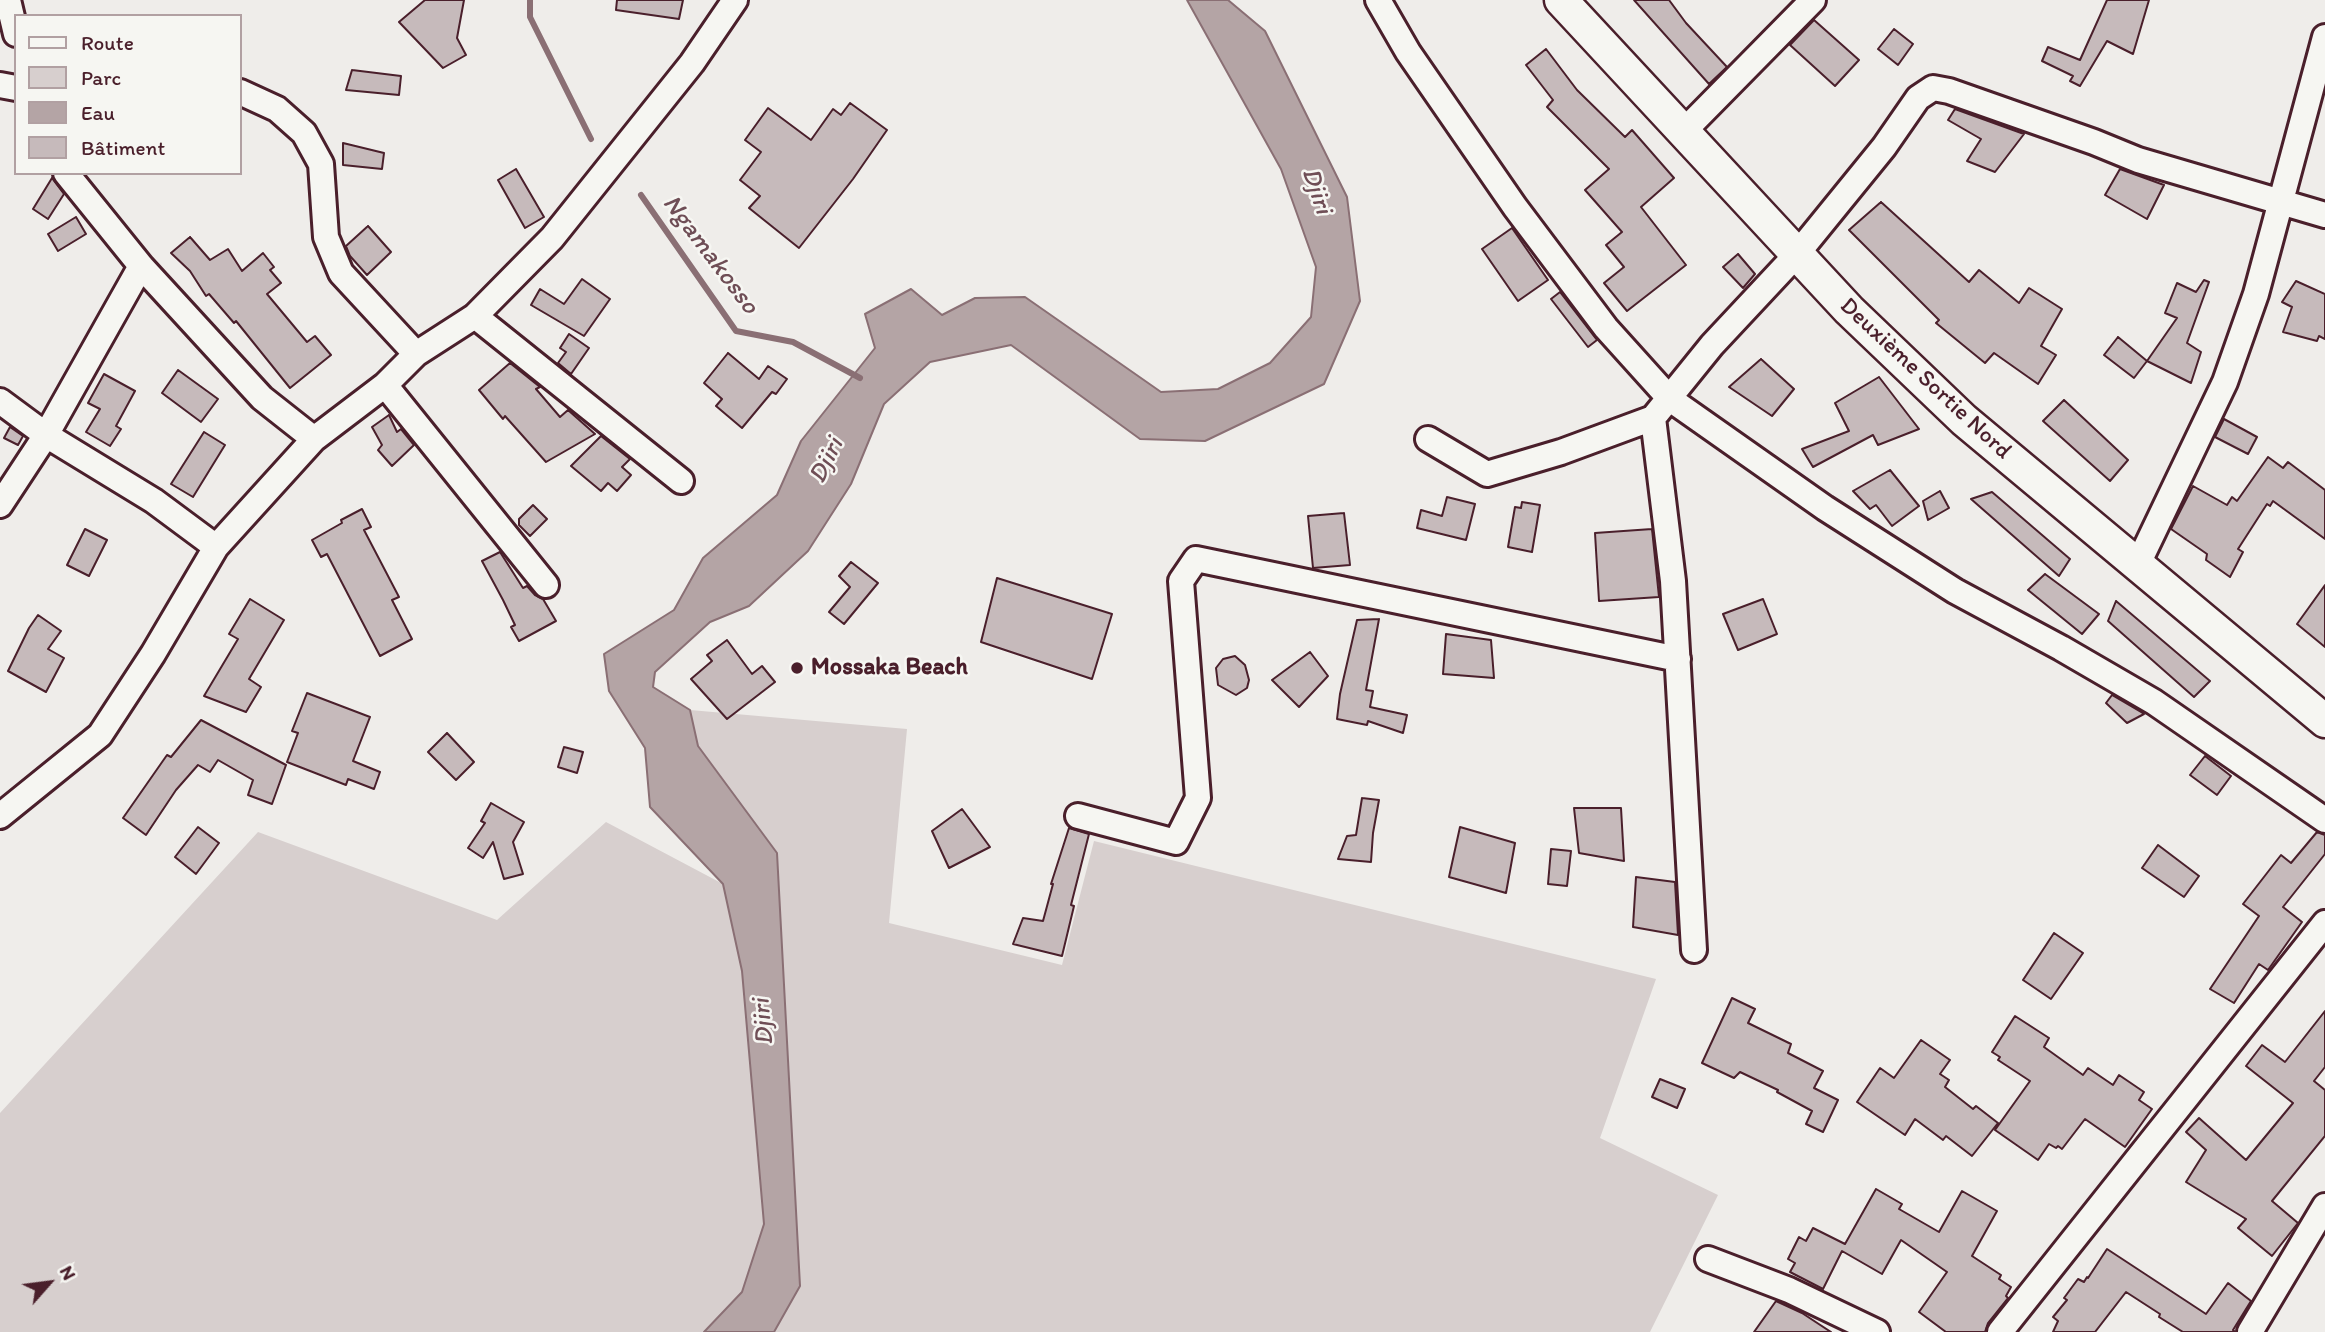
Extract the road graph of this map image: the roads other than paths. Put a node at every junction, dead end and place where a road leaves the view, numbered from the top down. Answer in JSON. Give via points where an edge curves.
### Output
{"nodes":[{"id":1,"x":8,"y":0,"type":"edge"},
{"id":2,"x":735,"y":0,"type":"edge"},
{"id":3,"x":1378,"y":0,"type":"edge"},
{"id":4,"x":1561,"y":0,"type":"edge"},
{"id":5,"x":1813,"y":0,"type":"edge"},
{"id":6,"x":14,"y":26,"type":"edge"},
{"id":7,"x":2325,"y":37,"type":"edge"},
{"id":8,"x":242,"y":93,"type":"edge"},
{"id":9,"x":1683,"y":132,"type":"junction"},
{"id":10,"x":68,"y":175,"type":"edge"},
{"id":11,"x":2280,"y":203,"type":"junction"},
{"id":12,"x":2325,"y":215,"type":"edge"},
{"id":13,"x":1797,"y":254,"type":"junction"},
{"id":14,"x":141,"y":266,"type":"junction"},
{"id":15,"x":475,"y":316,"type":"junction"},
{"id":16,"x":416,"y":354,"type":"junction"},
{"id":17,"x":386,"y":385,"type":"junction"},
{"id":18,"x":1670,"y":399,"type":"junction"},
{"id":19,"x":0,"y":401,"type":"edge"},
{"id":20,"x":1653,"y":418,"type":"junction"},
{"id":21,"x":46,"y":435,"type":"junction"},
{"id":22,"x":314,"y":439,"type":"junction"},
{"id":23,"x":1428,"y":439,"type":"dead end"},
{"id":24,"x":681,"y":481,"type":"dead end"},
{"id":25,"x":0,"y":505,"type":"edge"},
{"id":26,"x":216,"y":547,"type":"junction"},
{"id":27,"x":2137,"y":566,"type":"junction"},
{"id":28,"x":546,"y":585,"type":"dead end"},
{"id":29,"x":1678,"y":659,"type":"junction"},
{"id":30,"x":2325,"y":722,"type":"edge"},
{"id":31,"x":0,"y":816,"type":"edge"},
{"id":32,"x":1077,"y":816,"type":"dead end"},
{"id":33,"x":2325,"y":820,"type":"edge"},
{"id":34,"x":2325,"y":923,"type":"edge"},
{"id":35,"x":1694,"y":950,"type":"dead end"},
{"id":36,"x":2325,"y":1206,"type":"edge"},
{"id":37,"x":1708,"y":1259,"type":"dead end"},
{"id":38,"x":1877,"y":1332,"type":"edge"},
{"id":39,"x":2000,"y":1332,"type":"edge"},
{"id":40,"x":2250,"y":1332,"type":"edge"}],
"edges":[{"from":1,"to":6,"type":"street"},
{"from":2,"to":15,"type":"street","via":[[692,63],[552,238]]},
{"from":3,"to":18,"type":"street","via":[[1408,52],[1515,207],[1606,328]]},
{"from":4,"to":9,"type":"main road","name":"Deuxième Sortie Nord"},
{"from":5,"to":9,"type":"street"},
{"from":7,"to":11,"type":"street"},
{"from":8,"to":16,"type":"street","via":[[277,109],[304,133],[321,164],[326,237],[341,273]]},
{"from":9,"to":13,"type":"main road","name":"Deuxième Sortie Nord"},
{"from":10,"to":14,"type":"street"},
{"from":11,"to":12,"type":"street"},
{"from":11,"to":13,"type":"street","via":[[2138,160],[1933,88],[1918,98],[1884,148]]},
{"from":11,"to":27,"type":"street","via":[[2256,294],[2225,382]]},
{"from":13,"to":18,"type":"street","via":[[1712,345]]},
{"from":13,"to":27,"type":"main road","name":"Deuxième Sortie Nord","via":[[1964,420]]},
{"from":14,"to":21,"type":"street"},
{"from":14,"to":22,"type":"street","via":[[262,398]]},
{"from":15,"to":16,"type":"street"},
{"from":15,"to":24,"type":"street"},
{"from":16,"to":17,"type":"street"},
{"from":17,"to":22,"type":"street"},
{"from":17,"to":28,"type":"street"},
{"from":18,"to":20,"type":"street"},
{"from":18,"to":33,"type":"street","via":[[1955,592],[2154,702]]},
{"from":19,"to":21,"type":"street"},
{"from":20,"to":23,"type":"street","via":[[1487,474]]},
{"from":20,"to":29,"type":"street"},
{"from":21,"to":25,"type":"street"},
{"from":21,"to":26,"type":"street","via":[[154,501]]},
{"from":22,"to":26,"type":"street"},
{"from":26,"to":31,"type":"street","via":[[100,735]]},
{"from":27,"to":30,"type":"main road","name":"Deuxième Sortie Nord"},
{"from":29,"to":32,"type":"street","via":[[1196,559],[1181,581],[1198,798],[1176,842]]},
{"from":29,"to":35,"type":"street"},
{"from":34,"to":39,"type":"street"},
{"from":36,"to":40,"type":"street"},
{"from":37,"to":38,"type":"street","via":[[1789,1290]]}]}
